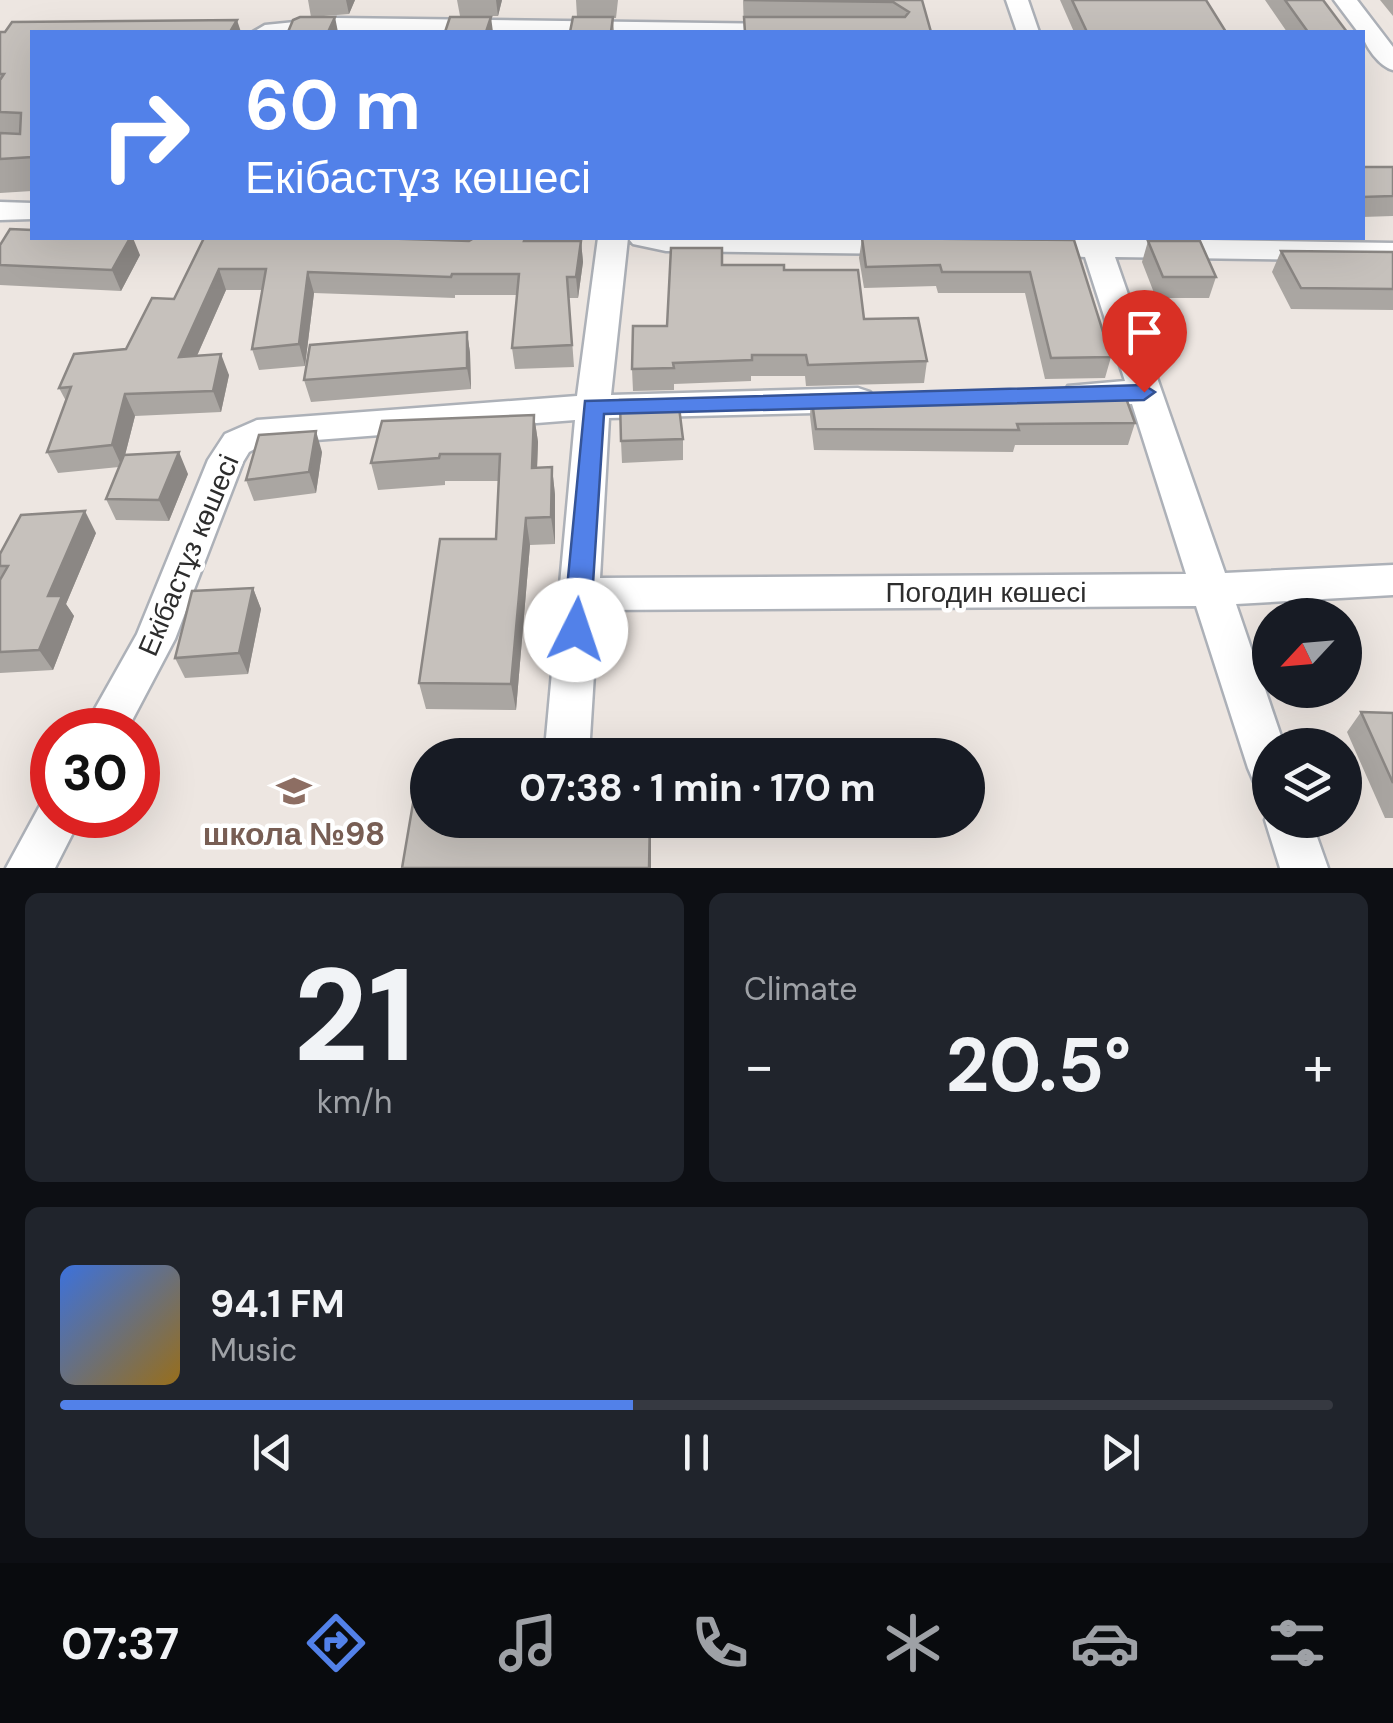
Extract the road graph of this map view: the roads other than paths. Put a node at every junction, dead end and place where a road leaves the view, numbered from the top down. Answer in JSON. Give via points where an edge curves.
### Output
{"nodes":[{"id":1,"x":298,"y":0,"type":"edge"},
{"id":2,"x":658,"y":0,"type":"edge"},
{"id":3,"x":1017,"y":0,"type":"edge"},
{"id":4,"x":1345,"y":0,"type":"edge"},
{"id":5,"x":277,"y":30,"type":"edge"},
{"id":6,"x":293,"y":30,"type":"edge"},
{"id":7,"x":601,"y":30,"type":"edge"},
{"id":8,"x":654,"y":30,"type":"edge"},
{"id":9,"x":1027,"y":30,"type":"edge"},
{"id":10,"x":1376,"y":36,"type":"edge"},
{"id":11,"x":1393,"y":64,"type":"edge"},
{"id":12,"x":0,"y":211,"type":"edge"},
{"id":13,"x":30,"y":211,"type":"edge"},
{"id":14,"x":613,"y":240,"type":"edge"},
{"id":15,"x":654,"y":240,"type":"edge"},
{"id":16,"x":1096,"y":243,"type":"edge"},
{"id":17,"x":941,"y":246,"type":"edge"},
{"id":18,"x":1000,"y":247,"type":"edge"},
{"id":19,"x":1393,"y":252,"type":"edge"},
{"id":20,"x":1144,"y":392,"type":"junction"},
{"id":21,"x":1046,"y":395,"type":"edge"},
{"id":22,"x":888,"y":399,"type":"edge"},
{"id":23,"x":593,"y":407,"type":"junction"},
{"id":24,"x":1393,"y":580,"type":"edge"},
{"id":25,"x":1209,"y":590,"type":"junction"},
{"id":26,"x":579,"y":594,"type":"junction"},
{"id":27,"x":117,"y":708,"type":"edge"},
{"id":28,"x":1256,"y":728,"type":"edge"},
{"id":29,"x":568,"y":738,"type":"dead end"},
{"id":30,"x":46,"y":838,"type":"edge"},
{"id":31,"x":1294,"y":838,"type":"edge"},
{"id":32,"x":30,"y":868,"type":"edge"},
{"id":33,"x":1304,"y":868,"type":"edge"}],
"edges":[{"from":1,"to":5,"type":"street"},
{"from":2,"to":8,"type":"street"},
{"from":3,"to":9,"type":"street"},
{"from":4,"to":10,"type":"street"},
{"from":6,"to":7,"type":"street"},
{"from":10,"to":11,"type":"street"},
{"from":12,"to":13,"type":"street"},
{"from":14,"to":23,"type":"street"},
{"from":15,"to":17,"type":"street"},
{"from":16,"to":18,"type":"street"},
{"from":16,"to":19,"type":"street"},
{"from":16,"to":20,"type":"street"},
{"from":20,"to":21,"type":"street"},
{"from":20,"to":25,"type":"street"},
{"from":22,"to":23,"type":"street","name":"Екібастұз көшесі"},
{"from":23,"to":26,"type":"street"},
{"from":23,"to":27,"type":"street","name":"Екібастұз көшесі","via":[[258,432],[237,443],[155,639]]},
{"from":24,"to":25,"type":"street","name":"Погодин көшесі"},
{"from":25,"to":26,"type":"street","name":"Погодин көшесі"},
{"from":25,"to":28,"type":"street"},
{"from":26,"to":29,"type":"street"},
{"from":30,"to":32,"type":"street"},
{"from":31,"to":33,"type":"street"}]}
